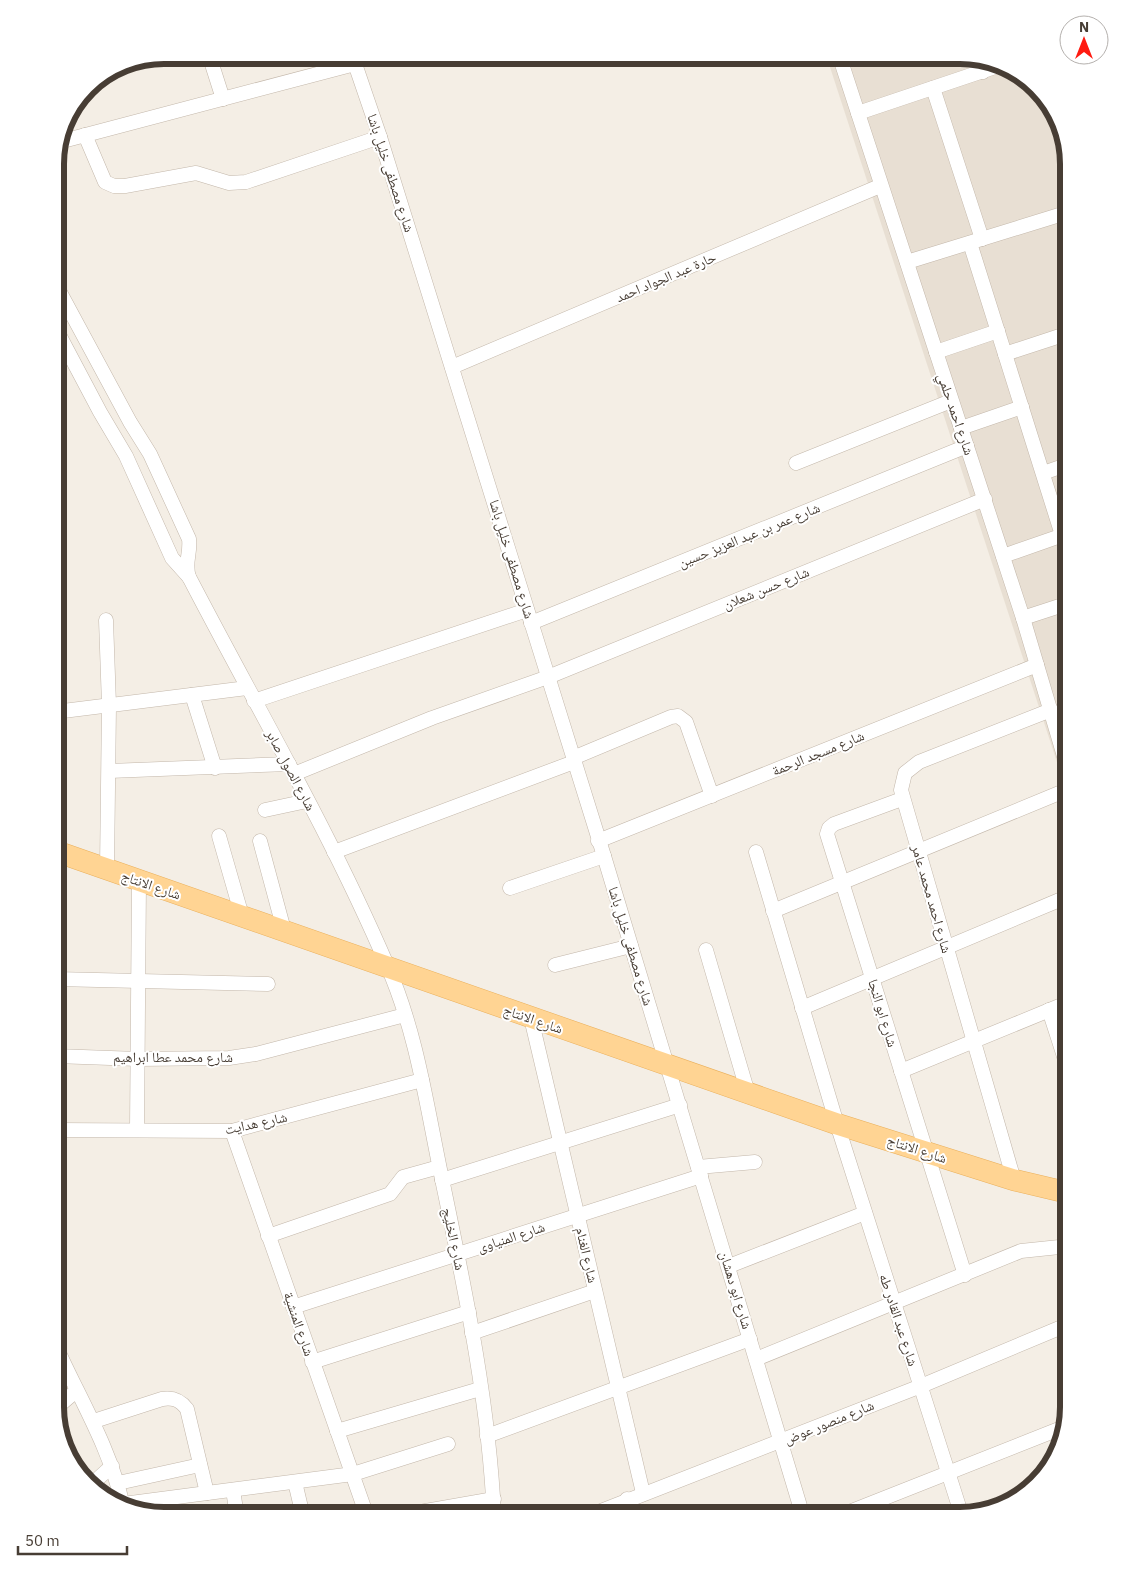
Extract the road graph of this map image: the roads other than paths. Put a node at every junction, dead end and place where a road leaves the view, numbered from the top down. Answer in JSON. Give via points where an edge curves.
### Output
{"nodes":[{"id":1,"x":213,"y":64,"type":"edge"},
{"id":2,"x":338,"y":64,"type":"edge"},
{"id":3,"x":356,"y":64,"type":"edge"},
{"id":4,"x":842,"y":64,"type":"edge"},
{"id":5,"x":979,"y":66,"type":"edge"},
{"id":6,"x":933,"y":88,"type":"junction"},
{"id":7,"x":224,"y":99,"type":"junction"},
{"id":8,"x":858,"y":113,"type":"junction"},
{"id":9,"x":85,"y":135,"type":"junction"},
{"id":10,"x":380,"y":137,"type":"junction"},
{"id":11,"x":67,"y":140,"type":"edge"},
{"id":12,"x":880,"y":186,"type":"junction"},
{"id":13,"x":1060,"y":215,"type":"edge"},
{"id":14,"x":976,"y":241,"type":"junction"},
{"id":15,"x":907,"y":262,"type":"junction"},
{"id":16,"x":64,"y":300,"type":"edge"},
{"id":17,"x":998,"y":331,"type":"junction"},
{"id":18,"x":1060,"y":336,"type":"edge"},
{"id":19,"x":64,"y":344,"type":"edge"},
{"id":20,"x":936,"y":352,"type":"junction"},
{"id":21,"x":1005,"y":354,"type":"junction"},
{"id":22,"x":452,"y":367,"type":"junction"},
{"id":23,"x":951,"y":401,"type":"junction"},
{"id":24,"x":1022,"y":407,"type":"junction"},
{"id":25,"x":961,"y":428,"type":"junction"},
{"id":26,"x":967,"y":446,"type":"junction"},
{"id":27,"x":796,"y":463,"type":"dead end"},
{"id":28,"x":1060,"y":467,"type":"edge"},
{"id":29,"x":1043,"y":473,"type":"junction"},
{"id":30,"x":984,"y":499,"type":"junction"},
{"id":31,"x":1060,"y":518,"type":"edge"},
{"id":32,"x":1060,"y":536,"type":"edge"},
{"id":33,"x":1003,"y":556,"type":"junction"},
{"id":34,"x":189,"y":577,"type":"junction"},
{"id":35,"x":1060,"y":606,"type":"edge"},
{"id":36,"x":527,"y":610,"type":"junction"},
{"id":37,"x":1023,"y":618,"type":"junction"},
{"id":38,"x":106,"y":620,"type":"dead end"},
{"id":39,"x":531,"y":624,"type":"junction"},
{"id":40,"x":1038,"y":665,"type":"junction"},
{"id":41,"x":548,"y":677,"type":"junction"},
{"id":42,"x":247,"y":688,"type":"junction"},
{"id":43,"x":192,"y":695,"type":"junction"},
{"id":44,"x":254,"y":701,"type":"junction"},
{"id":45,"x":109,"y":705,"type":"junction"},
{"id":46,"x":1051,"y":710,"type":"junction"},
{"id":47,"x":64,"y":711,"type":"edge"},
{"id":48,"x":1060,"y":742,"type":"edge"},
{"id":49,"x":573,"y":760,"type":"junction"},
{"id":50,"x":214,"y":768,"type":"junction"},
{"id":51,"x":291,"y":769,"type":"junction"},
{"id":52,"x":109,"y":771,"type":"junction"},
{"id":53,"x":1060,"y":793,"type":"edge"},
{"id":54,"x":712,"y":796,"type":"junction"},
{"id":55,"x":902,"y":799,"type":"junction"},
{"id":56,"x":307,"y":801,"type":"junction"},
{"id":57,"x":266,"y":810,"type":"dead end"},
{"id":58,"x":219,"y":836,"type":"dead end"},
{"id":59,"x":260,"y":841,"type":"dead end"},
{"id":60,"x":598,"y":841,"type":"junction"},
{"id":61,"x":918,"y":851,"type":"junction"},
{"id":62,"x":334,"y":852,"type":"junction"},
{"id":63,"x":756,"y":852,"type":"dead end"},
{"id":64,"x":64,"y":854,"type":"edge"},
{"id":65,"x":604,"y":856,"type":"junction"},
{"id":66,"x":107,"y":869,"type":"junction"},
{"id":67,"x":139,"y":881,"type":"junction"},
{"id":68,"x":842,"y":882,"type":"junction"},
{"id":69,"x":510,"y":888,"type":"dead end"},
{"id":70,"x":1060,"y":900,"type":"edge"},
{"id":71,"x":773,"y":911,"type":"junction"},
{"id":72,"x":242,"y":916,"type":"junction"},
{"id":73,"x":284,"y":930,"type":"junction"},
{"id":74,"x":631,"y":946,"type":"junction"},
{"id":75,"x":946,"y":948,"type":"junction"},
{"id":76,"x":706,"y":950,"type":"dead end"},
{"id":77,"x":555,"y":964,"type":"dead end"},
{"id":78,"x":388,"y":966,"type":"junction"},
{"id":79,"x":872,"y":978,"type":"junction"},
{"id":80,"x":64,"y":979,"type":"edge"},
{"id":81,"x":138,"y":981,"type":"junction"},
{"id":82,"x":268,"y":984,"type":"dead end"},
{"id":83,"x":1060,"y":1006,"type":"edge"},
{"id":84,"x":802,"y":1008,"type":"junction"},
{"id":85,"x":1049,"y":1010,"type":"junction"},
{"id":86,"x":406,"y":1015,"type":"junction"},
{"id":87,"x":530,"y":1018,"type":"junction"},
{"id":88,"x":973,"y":1042,"type":"junction"},
{"id":89,"x":1060,"y":1044,"type":"edge"},
{"id":90,"x":64,"y":1056,"type":"edge"},
{"id":91,"x":138,"y":1059,"type":"junction"},
{"id":92,"x":667,"y":1064,"type":"junction"},
{"id":93,"x":901,"y":1071,"type":"junction"},
{"id":94,"x":422,"y":1080,"type":"junction"},
{"id":95,"x":748,"y":1093,"type":"junction"},
{"id":96,"x":680,"y":1105,"type":"junction"},
{"id":97,"x":837,"y":1124,"type":"junction"},
{"id":98,"x":64,"y":1130,"type":"edge"},
{"id":99,"x":138,"y":1130,"type":"junction"},
{"id":100,"x":232,"y":1132,"type":"junction"},
{"id":101,"x":560,"y":1143,"type":"junction"},
{"id":102,"x":926,"y":1152,"type":"junction"},
{"id":103,"x":755,"y":1162,"type":"dead end"},
{"id":104,"x":700,"y":1172,"type":"junction"},
{"id":105,"x":441,"y":1173,"type":"junction"},
{"id":106,"x":1014,"y":1180,"type":"junction"},
{"id":107,"x":1060,"y":1191,"type":"edge"},
{"id":108,"x":1060,"y":1203,"type":"edge"},
{"id":109,"x":866,"y":1213,"type":"junction"},
{"id":110,"x":578,"y":1216,"type":"junction"},
{"id":111,"x":268,"y":1236,"type":"junction"},
{"id":112,"x":1060,"y":1247,"type":"edge"},
{"id":113,"x":458,"y":1254,"type":"junction"},
{"id":114,"x":729,"y":1266,"type":"junction"},
{"id":115,"x":965,"y":1274,"type":"junction"},
{"id":116,"x":595,"y":1291,"type":"junction"},
{"id":117,"x":894,"y":1303,"type":"junction"},
{"id":118,"x":293,"y":1306,"type":"junction"},
{"id":119,"x":469,"y":1312,"type":"junction"},
{"id":120,"x":1060,"y":1328,"type":"edge"},
{"id":121,"x":472,"y":1333,"type":"junction"},
{"id":122,"x":750,"y":1339,"type":"junction"},
{"id":123,"x":756,"y":1359,"type":"junction"},
{"id":124,"x":312,"y":1362,"type":"junction"},
{"id":125,"x":64,"y":1364,"type":"edge"},
{"id":126,"x":920,"y":1386,"type":"junction"},
{"id":127,"x":618,"y":1388,"type":"junction"},
{"id":128,"x":480,"y":1389,"type":"junction"},
{"id":129,"x":76,"y":1391,"type":"junction"},
{"id":130,"x":64,"y":1401,"type":"edge"},
{"id":131,"x":94,"y":1421,"type":"junction"},
{"id":132,"x":1058,"y":1430,"type":"edge"},
{"id":133,"x":337,"y":1431,"type":"junction"},
{"id":134,"x":487,"y":1436,"type":"junction"},
{"id":135,"x":781,"y":1442,"type":"junction"},
{"id":136,"x":448,"y":1444,"type":"dead end"},
{"id":137,"x":200,"y":1465,"type":"junction"},
{"id":138,"x":112,"y":1466,"type":"junction"},
{"id":139,"x":353,"y":1474,"type":"junction"},
{"id":140,"x":948,"y":1474,"type":"junction"},
{"id":141,"x":96,"y":1481,"type":"edge"},
{"id":142,"x":294,"y":1482,"type":"junction"},
{"id":143,"x":118,"y":1483,"type":"junction"},
{"id":144,"x":234,"y":1490,"type":"junction"},
{"id":145,"x":207,"y":1493,"type":"junction"},
{"id":146,"x":643,"y":1493,"type":"junction"},
{"id":147,"x":121,"y":1498,"type":"edge"},
{"id":148,"x":494,"y":1499,"type":"junction"},
{"id":149,"x":627,"y":1499,"type":"junction"},
{"id":150,"x":136,"y":1503,"type":"edge"},
{"id":151,"x":236,"y":1507,"type":"edge"},
{"id":152,"x":301,"y":1507,"type":"edge"},
{"id":153,"x":364,"y":1507,"type":"edge"},
{"id":154,"x":449,"y":1507,"type":"edge"},
{"id":155,"x":494,"y":1507,"type":"edge"},
{"id":156,"x":609,"y":1507,"type":"edge"},
{"id":157,"x":630,"y":1507,"type":"edge"},
{"id":158,"x":800,"y":1507,"type":"edge"},
{"id":159,"x":862,"y":1507,"type":"edge"},
{"id":160,"x":959,"y":1507,"type":"edge"}],
"edges":[{"from":1,"to":7,"type":"street"},
{"from":2,"to":7,"type":"street"},
{"from":3,"to":10,"type":"street","name":"شارع مصطفى خليل باشا"},
{"from":4,"to":8,"type":"street","name":"شارع احمد حلمي"},
{"from":5,"to":6,"type":"street"},
{"from":6,"to":8,"type":"street"},
{"from":6,"to":14,"type":"street"},
{"from":7,"to":9,"type":"street"},
{"from":8,"to":12,"type":"street","name":"شارع احمد حلمي"},
{"from":9,"to":10,"type":"street","via":[[106,182],[114,186],[196,173],[229,183],[246,182]]},
{"from":9,"to":11,"type":"street"},
{"from":10,"to":22,"type":"street","name":"شارع مصطفى خليل باشا"},
{"from":12,"to":15,"type":"street","name":"شارع احمد حلمي"},
{"from":12,"to":22,"type":"street","name":"حارة عبد الجواد احمد"},
{"from":13,"to":14,"type":"street"},
{"from":14,"to":15,"type":"street"},
{"from":14,"to":17,"type":"street"},
{"from":15,"to":20,"type":"street","name":"شارع احمد حلمي"},
{"from":16,"to":34,"type":"street","name":"شارع الصول صابر","via":[[150,454],[189,539],[186,564]]},
{"from":17,"to":20,"type":"street"},
{"from":17,"to":21,"type":"street"},
{"from":18,"to":21,"type":"street"},
{"from":19,"to":34,"type":"street","name":"شارع الصول صابر","via":[[126,456],[172,558]]},
{"from":20,"to":23,"type":"street","name":"شارع احمد حلمي"},
{"from":21,"to":24,"type":"street"},
{"from":22,"to":36,"type":"street","name":"شارع مصطفى خليل باشا"},
{"from":23,"to":25,"type":"street","name":"شارع احمد حلمي"},
{"from":23,"to":27,"type":"street"},
{"from":24,"to":25,"type":"street"},
{"from":24,"to":29,"type":"street"},
{"from":25,"to":26,"type":"street","name":"شارع احمد حلمي"},
{"from":26,"to":30,"type":"street","name":"شارع احمد حلمي"},
{"from":26,"to":39,"type":"street","name":"شارع عمر بن عبد العزيز حسين"},
{"from":28,"to":29,"type":"street"},
{"from":29,"to":31,"type":"street"},
{"from":30,"to":33,"type":"street","name":"شارع احمد حلمي"},
{"from":30,"to":41,"type":"street","name":"شارع حسن شعلان"},
{"from":32,"to":33,"type":"street"},
{"from":33,"to":37,"type":"street","name":"شارع احمد حلمي"},
{"from":34,"to":42,"type":"street","name":"شارع الصول صابر"},
{"from":35,"to":37,"type":"street"},
{"from":36,"to":39,"type":"street","name":"شارع مصطفى خليل باشا"},
{"from":36,"to":44,"type":"street"},
{"from":37,"to":40,"type":"street","name":"شارع احمد حلمي"},
{"from":38,"to":45,"type":"street"},
{"from":39,"to":41,"type":"street","name":"شارع مصطفى خليل باشا"},
{"from":40,"to":46,"type":"street","name":"شارع احمد حلمي"},
{"from":40,"to":54,"type":"street","name":"شارع مسجد الرحمة"},
{"from":41,"to":49,"type":"street","name":"شارع مصطفى خليل باشا"},
{"from":41,"to":51,"type":"street","name":"شارع حسن شعلان"},
{"from":42,"to":43,"type":"street"},
{"from":42,"to":44,"type":"street","name":"شارع الصول صابر"},
{"from":43,"to":45,"type":"street"},
{"from":43,"to":50,"type":"street"},
{"from":44,"to":51,"type":"street","name":"شارع الصول صابر"},
{"from":45,"to":47,"type":"street"},
{"from":45,"to":52,"type":"street"},
{"from":46,"to":48,"type":"street","name":"شارع احمد حلمي"},
{"from":46,"to":55,"type":"street","name":"شارع احمد محمد عامر","via":[[911,766],[902,781]]},
{"from":49,"to":54,"type":"street","via":[[678,716],[686,722]]},
{"from":49,"to":60,"type":"street","name":"شارع مصطفى خليل باشا"},
{"from":49,"to":62,"type":"street"},
{"from":50,"to":51,"type":"street","name":"شارع حسن شعلان"},
{"from":50,"to":52,"type":"street","name":"شارع حسن شعلان"},
{"from":51,"to":56,"type":"street","name":"شارع الصول صابر"},
{"from":52,"to":66,"type":"street"},
{"from":53,"to":61,"type":"street"},
{"from":54,"to":60,"type":"street","name":"شارع مسجد الرحمة"},
{"from":55,"to":61,"type":"street","name":"شارع احمد محمد عامر"},
{"from":55,"to":68,"type":"street","name":"شارع ابو النجا","via":[[829,828],[828,838]]},
{"from":56,"to":57,"type":"street"},
{"from":56,"to":62,"type":"street","name":"شارع الصول صابر"},
{"from":58,"to":72,"type":"street"},
{"from":59,"to":73,"type":"street"},
{"from":60,"to":65,"type":"street","name":"شارع مصطفى خليل باشا"},
{"from":61,"to":68,"type":"street"},
{"from":61,"to":75,"type":"street","name":"شارع احمد محمد عامر"},
{"from":62,"to":78,"type":"street","name":"شارع الصول صابر"},
{"from":63,"to":71,"type":"street","name":"شارع عبد القادر طه"},
{"from":64,"to":66,"type":"main road","name":"شارع الانتاج"},
{"from":65,"to":69,"type":"street"},
{"from":65,"to":74,"type":"street","name":"شارع مصطفى خليل باشا"},
{"from":66,"to":67,"type":"main road","name":"شارع الانتاج"},
{"from":67,"to":72,"type":"main road","name":"شارع الانتاج"},
{"from":67,"to":81,"type":"street"},
{"from":68,"to":71,"type":"street"},
{"from":68,"to":79,"type":"street","name":"شارع ابو النجا"},
{"from":70,"to":75,"type":"street"},
{"from":71,"to":84,"type":"street","name":"شارع عبد القادر طه"},
{"from":72,"to":73,"type":"main road","name":"شارع الانتاج"},
{"from":73,"to":78,"type":"main road","name":"شارع الانتاج"},
{"from":74,"to":77,"type":"street"},
{"from":74,"to":92,"type":"street","name":"شارع مصطفى خليل باشا"},
{"from":75,"to":79,"type":"street"},
{"from":75,"to":88,"type":"street","name":"شارع احمد محمد عامر"},
{"from":76,"to":95,"type":"street"},
{"from":78,"to":86,"type":"street","name":"شارع الخليج"},
{"from":78,"to":87,"type":"main road","name":"شارع الانتاج"},
{"from":79,"to":84,"type":"street"},
{"from":79,"to":93,"type":"street","name":"شارع ابو النجا"},
{"from":80,"to":81,"type":"street"},
{"from":81,"to":82,"type":"street"},
{"from":81,"to":91,"type":"street"},
{"from":83,"to":85,"type":"street"},
{"from":84,"to":97,"type":"street","name":"شارع عبد القادر طه"},
{"from":85,"to":88,"type":"street"},
{"from":85,"to":89,"type":"street"},
{"from":86,"to":91,"type":"street","name":"شارع محمد عطا ابراهيم","via":[[243,1057]]},
{"from":86,"to":94,"type":"street","name":"شارع الخليج"},
{"from":87,"to":92,"type":"main road","name":"شارع الانتاج"},
{"from":87,"to":101,"type":"street","name":"شارع الغنام"},
{"from":88,"to":93,"type":"street"},
{"from":88,"to":106,"type":"street","name":"شارع احمد محمد عامر"},
{"from":90,"to":91,"type":"street","name":"شارع محمد عطا ابراهيم"},
{"from":91,"to":99,"type":"street"},
{"from":92,"to":95,"type":"main road","name":"شارع الانتاج"},
{"from":92,"to":96,"type":"street","name":"شارع ابو دهشان"},
{"from":93,"to":102,"type":"street","name":"شارع ابو النجا"},
{"from":94,"to":100,"type":"street","name":"شارع هدايت"},
{"from":94,"to":105,"type":"street","name":"شارع الخليج"},
{"from":95,"to":97,"type":"main road","name":"شارع الانتاج"},
{"from":96,"to":101,"type":"street"},
{"from":96,"to":104,"type":"street","name":"شارع ابو دهشان"},
{"from":97,"to":102,"type":"main road","name":"شارع الانتاج"},
{"from":97,"to":109,"type":"street","name":"شارع عبد القادر طه"},
{"from":98,"to":99,"type":"street","name":"شارع هدايت"},
{"from":99,"to":100,"type":"street","name":"شارع هدايت"},
{"from":100,"to":111,"type":"street","name":"شارع المنشية"},
{"from":101,"to":105,"type":"street"},
{"from":101,"to":110,"type":"street","name":"شارع الغنام"},
{"from":102,"to":106,"type":"main road","name":"شارع الانتاج"},
{"from":102,"to":115,"type":"street","name":"شارع ابو النجا"},
{"from":103,"to":104,"type":"street"},
{"from":104,"to":110,"type":"street","name":"شارع المنياوى"},
{"from":104,"to":114,"type":"street","name":"شارع ابو دهشان"},
{"from":105,"to":111,"type":"street","via":[[403,1177],[390,1194]]},
{"from":105,"to":113,"type":"street","name":"شارع الخليج"},
{"from":106,"to":107,"type":"main road","name":"شارع الانتاج"},
{"from":106,"to":108,"type":"main road","name":"شارع الانتاج"},
{"from":109,"to":114,"type":"street"},
{"from":109,"to":117,"type":"street","name":"شارع عبد القادر طه"},
{"from":110,"to":113,"type":"street","name":"شارع المنياوى"},
{"from":110,"to":116,"type":"street","name":"شارع الغنام"},
{"from":111,"to":118,"type":"street","name":"شارع المنشية"},
{"from":112,"to":115,"type":"street","via":[[1022,1251]]},
{"from":113,"to":118,"type":"street","name":"شارع المنياوى"},
{"from":113,"to":119,"type":"street","name":"شارع الخليج"},
{"from":114,"to":122,"type":"street","name":"شارع ابو دهشان"},
{"from":115,"to":117,"type":"street"},
{"from":116,"to":121,"type":"street"},
{"from":116,"to":127,"type":"street","name":"شارع الغنام"},
{"from":117,"to":123,"type":"street"},
{"from":117,"to":126,"type":"street","name":"شارع عبد القادر طه"},
{"from":118,"to":124,"type":"street","name":"شارع المنشية"},
{"from":119,"to":121,"type":"street","name":"شارع الخليج"},
{"from":119,"to":124,"type":"street"},
{"from":120,"to":126,"type":"street","name":"شارع منصور عوض"},
{"from":121,"to":128,"type":"street","name":"شارع الخليج"},
{"from":122,"to":123,"type":"street","name":"شارع ابو دهشان"},
{"from":122,"to":127,"type":"street"},
{"from":123,"to":135,"type":"street","name":"شارع ابو دهشان"},
{"from":124,"to":133,"type":"street","name":"شارع المنشية"},
{"from":125,"to":129,"type":"street"},
{"from":126,"to":135,"type":"street","name":"شارع منصور عوض"},
{"from":126,"to":140,"type":"street","name":"شارع عبد القادر طه"},
{"from":127,"to":134,"type":"street"},
{"from":127,"to":146,"type":"street","name":"شارع الغنام"},
{"from":128,"to":133,"type":"street"},
{"from":128,"to":134,"type":"street","name":"شارع الخليج"},
{"from":129,"to":130,"type":"street"},
{"from":129,"to":131,"type":"street"},
{"from":131,"to":137,"type":"street","via":[[162,1399],[176,1399],[187,1408]]},
{"from":131,"to":138,"type":"street"},
{"from":132,"to":140,"type":"street"},
{"from":133,"to":139,"type":"street","name":"شارع المنشية"},
{"from":134,"to":148,"type":"street","name":"شارع الخليج"},
{"from":135,"to":146,"type":"street","name":"شارع منصور عوض"},
{"from":135,"to":158,"type":"street","name":"شارع ابو دهشان"},
{"from":136,"to":139,"type":"street"},
{"from":137,"to":143,"type":"street"},
{"from":137,"to":145,"type":"street"},
{"from":138,"to":141,"type":"street"},
{"from":138,"to":143,"type":"street"},
{"from":139,"to":142,"type":"street"},
{"from":139,"to":153,"type":"street","name":"شارع المنشية"},
{"from":140,"to":159,"type":"street"},
{"from":140,"to":160,"type":"street","name":"شارع عبد القادر طه"},
{"from":142,"to":144,"type":"street"},
{"from":142,"to":152,"type":"street"},
{"from":143,"to":147,"type":"street"},
{"from":144,"to":145,"type":"street"},
{"from":144,"to":151,"type":"street"},
{"from":145,"to":150,"type":"street"},
{"from":146,"to":149,"type":"street","name":"شارع منصور عوض"},
{"from":148,"to":154,"type":"street"},
{"from":148,"to":155,"type":"street","name":"شارع الخليج"},
{"from":149,"to":156,"type":"street","name":"شارع منصور عوض"},
{"from":149,"to":157,"type":"street"}]}
